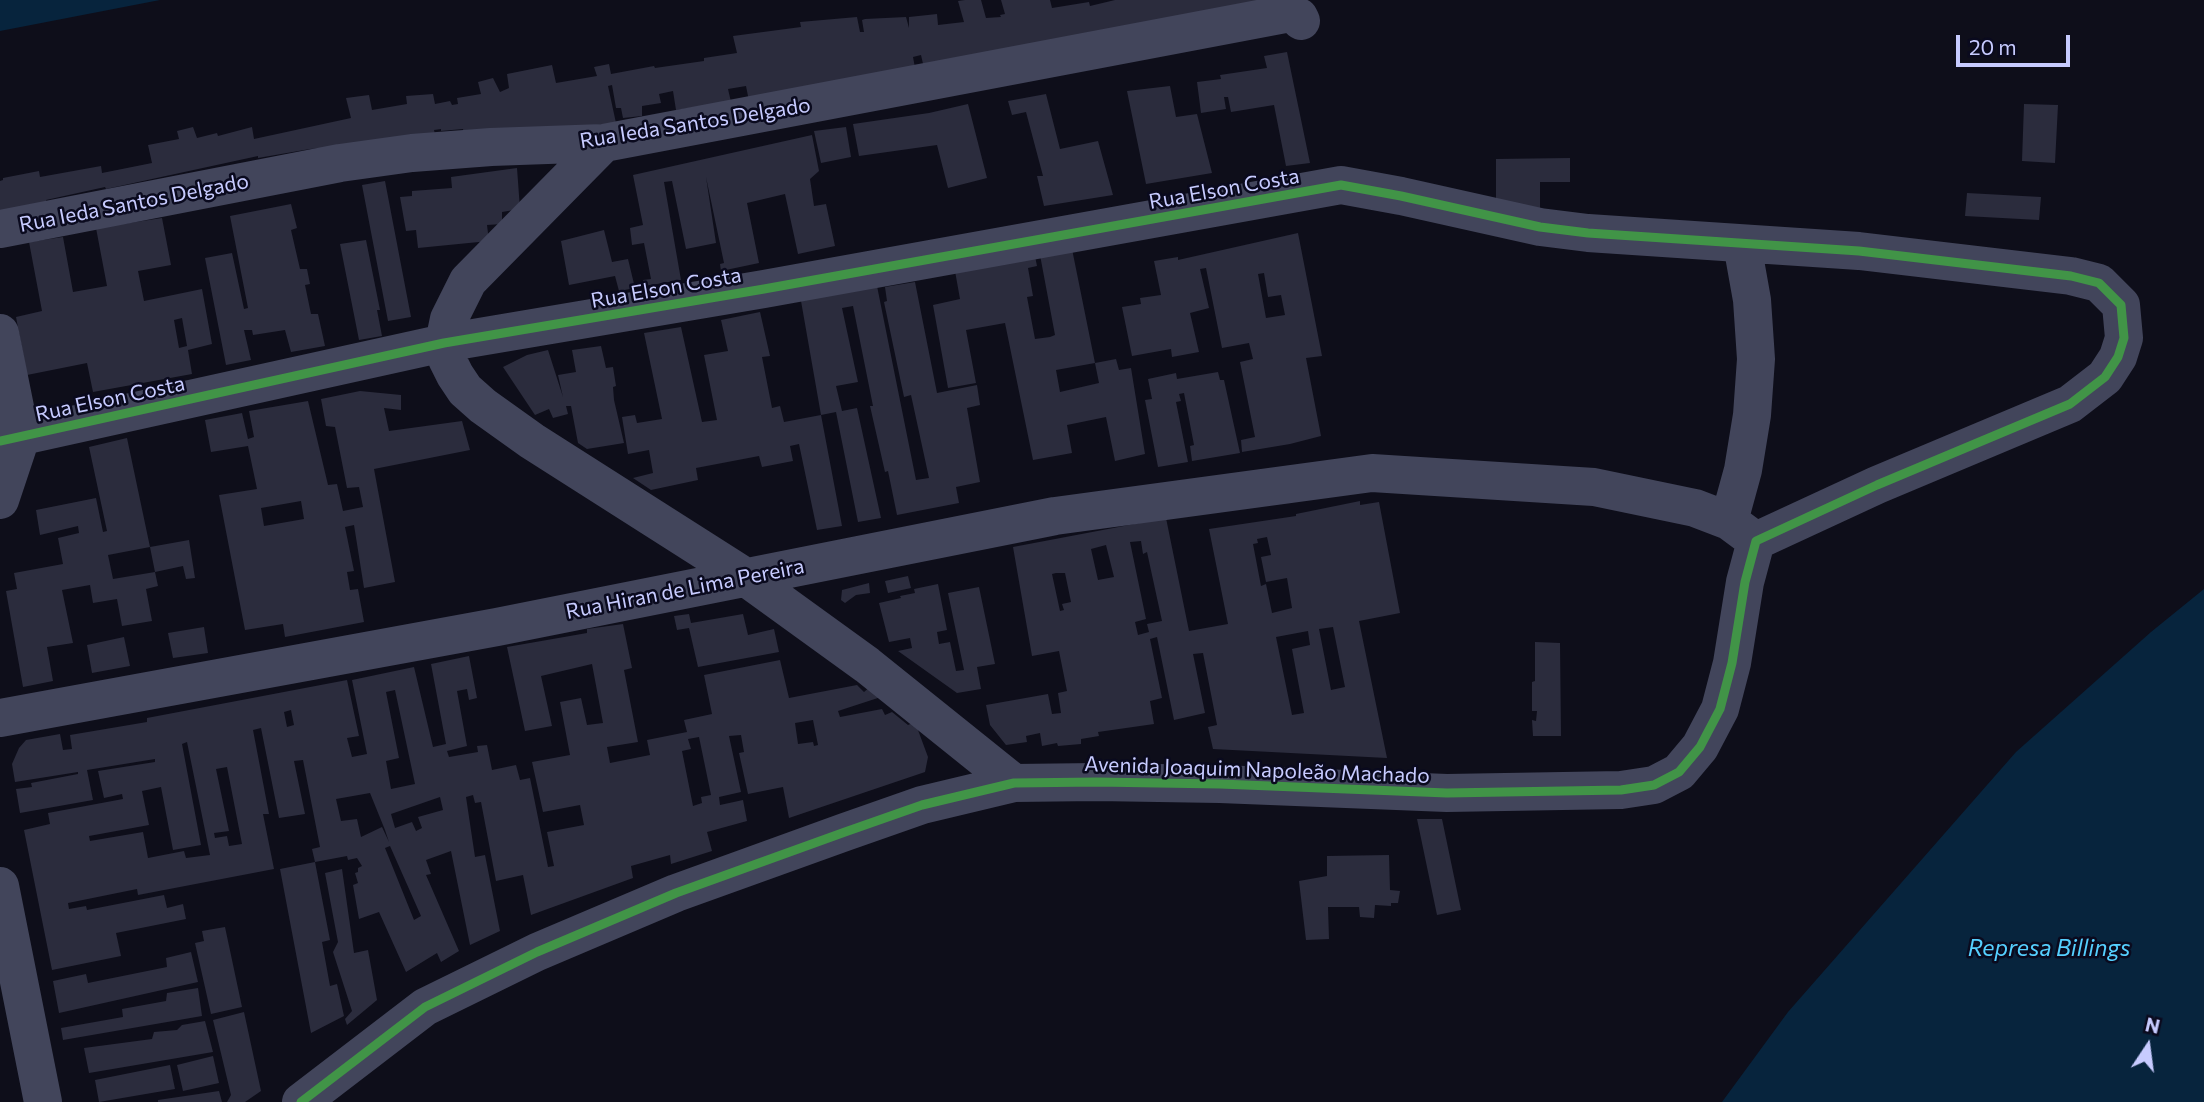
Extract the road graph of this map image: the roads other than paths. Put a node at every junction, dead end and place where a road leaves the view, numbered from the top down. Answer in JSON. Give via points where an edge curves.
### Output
{"nodes":[{"id":1,"x":1301,"y":20,"type":"dead end"},
{"id":2,"x":604,"y":143,"type":"junction"},
{"id":3,"x":0,"y":229,"type":"edge"},
{"id":4,"x":1742,"y":244,"type":"junction"},
{"id":5,"x":0,"y":333,"type":"edge"},
{"id":6,"x":444,"y":343,"type":"junction"},
{"id":7,"x":10,"y":439,"type":"edge"},
{"id":8,"x":0,"y":500,"type":"edge"},
{"id":9,"x":1742,"y":531,"type":"junction"},
{"id":10,"x":744,"y":576,"type":"junction"},
{"id":11,"x":0,"y":718,"type":"edge"},
{"id":12,"x":1014,"y":783,"type":"junction"},
{"id":13,"x":0,"y":886,"type":"edge"},
{"id":14,"x":43,"y":1102,"type":"edge"},
{"id":15,"x":301,"y":1102,"type":"edge"}],
"edges":[{"from":1,"to":2,"type":"street","name":"Rua Ieda Santos Delgado","via":[[1290,13]]},
{"from":2,"to":3,"type":"street","name":"Rua Ieda Santos Delgado","via":[[491,147],[352,161]]},
{"from":2,"to":6,"type":"street","via":[[468,281],[449,319]]},
{"from":4,"to":6,"type":"street","name":"Rua Elson Costa","via":[[1540,226],[1341,185]]},
{"from":4,"to":9,"type":"street","name":"Avenida Joaquim Napoleão Machado","via":[[1756,359]]},
{"from":4,"to":9,"type":"street","via":[[1859,251],[2071,276],[2099,283],[2121,305],[2124,338],[2105,377],[2070,404],[1877,485]]},
{"from":5,"to":7,"type":"street"},
{"from":6,"to":7,"type":"street","name":"Rua Elson Costa"},
{"from":6,"to":10,"type":"street","via":[[455,375],[483,406]]},
{"from":7,"to":8,"type":"street"},
{"from":9,"to":10,"type":"street","name":"Rua Hiran de Lima Pereira","via":[[1695,508],[1594,488],[1372,474],[1055,516]]},
{"from":9,"to":12,"type":"street","name":"Avenida Joaquim Napoleão Machado","via":[[1740,609],[1720,709],[1700,747],[1679,772],[1654,785],[1621,790],[1447,793],[1220,784]]},
{"from":10,"to":11,"type":"street","name":"Rua Hiran de Lima Pereira","via":[[497,627]]},
{"from":10,"to":12,"type":"street","via":[[867,665]]},
{"from":12,"to":15,"type":"street","name":"Avenida Joaquim Napoleão Machado","via":[[922,805],[832,836],[676,893],[537,952],[425,1007]]},
{"from":13,"to":14,"type":"street"}]}
